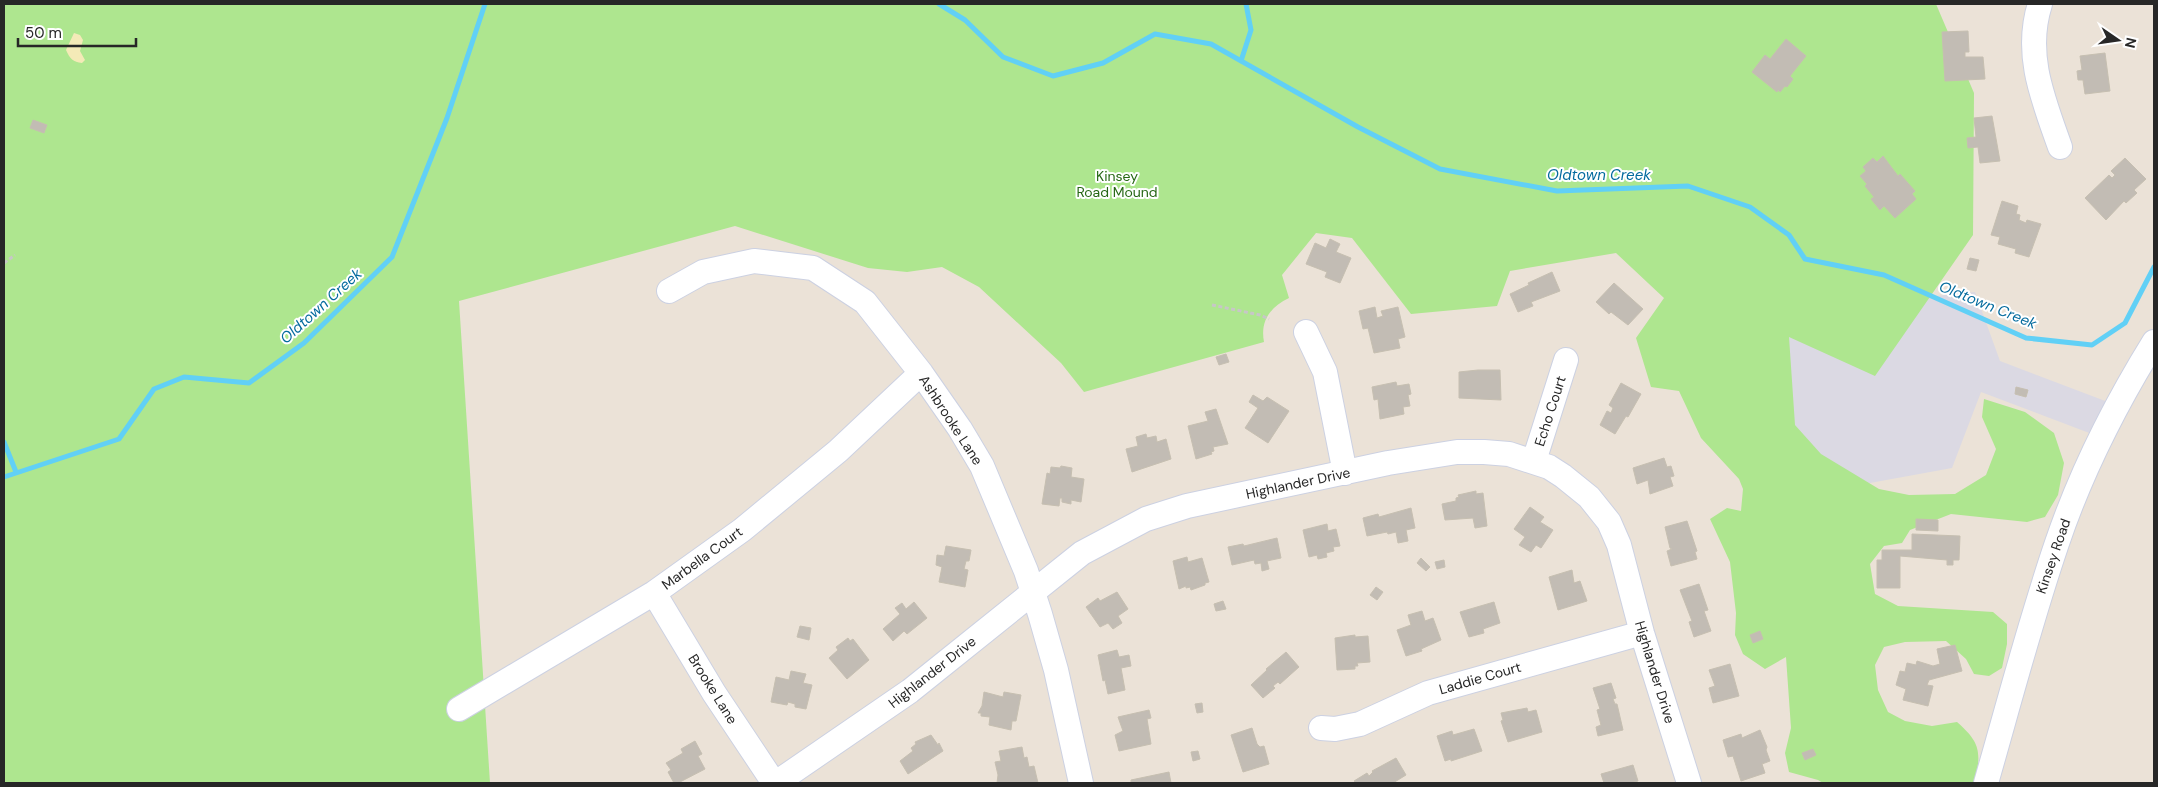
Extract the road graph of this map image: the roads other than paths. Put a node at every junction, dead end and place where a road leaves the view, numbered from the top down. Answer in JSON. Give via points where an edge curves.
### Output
{"nodes":[{"id":1,"x":2040,"y":4,"type":"edge"},
{"id":2,"x":2060,"y":147,"type":"dead end"},
{"id":3,"x":668,"y":291,"type":"dead end"},
{"id":4,"x":1306,"y":332,"type":"dead end"},
{"id":5,"x":2154,"y":342,"type":"edge"},
{"id":6,"x":1566,"y":360,"type":"dead end"},
{"id":7,"x":921,"y":373,"type":"junction"},
{"id":8,"x":1534,"y":461,"type":"junction"},
{"id":9,"x":1346,"y":473,"type":"junction"},
{"id":10,"x":1032,"y":592,"type":"junction"},
{"id":11,"x":654,"y":593,"type":"junction"},
{"id":12,"x":1642,"y":633,"type":"junction"},
{"id":13,"x":459,"y":709,"type":"dead end"},
{"id":14,"x":1321,"y":728,"type":"dead end"},
{"id":15,"x":775,"y":783,"type":"edge"},
{"id":16,"x":1081,"y":783,"type":"edge"},
{"id":17,"x":1689,"y":783,"type":"edge"},
{"id":18,"x":1986,"y":783,"type":"edge"}],
"edges":[{"from":1,"to":2,"type":"street","via":[[2034,32],[2034,64]]},
{"from":3,"to":7,"type":"street","name":"Ashbrooke Lane","via":[[703,272],[754,261],[813,268],[865,302]]},
{"from":4,"to":9,"type":"street","via":[[1325,372]]},
{"from":5,"to":18,"type":"street","name":"Kinsey Road","via":[[2110,417],[2071,505],[2039,598]]},
{"from":6,"to":8,"type":"street","name":"Echo Court"},
{"from":7,"to":10,"type":"street","name":"Ashbrooke Lane","via":[[982,466]]},
{"from":7,"to":11,"type":"street","name":"Marbella Court","via":[[838,451],[742,530]]},
{"from":8,"to":9,"type":"street","name":"Highlander Drive","via":[[1509,454],[1457,452]]},
{"from":8,"to":12,"type":"street","name":"Highlander Drive","via":[[1563,476],[1589,498],[1609,522],[1619,545]]},
{"from":9,"to":10,"type":"street","name":"Highlander Drive","via":[[1187,506],[1146,519],[1082,553]]},
{"from":10,"to":15,"type":"street","name":"Highlander Drive","via":[[910,691]]},
{"from":10,"to":16,"type":"street","name":"Ashbrooke Lane","via":[[1056,670]]},
{"from":11,"to":13,"type":"street","name":"Marbella Court"},
{"from":11,"to":15,"type":"street","name":"Brooke Lane","via":[[714,692]]},
{"from":12,"to":14,"type":"street","name":"Laddie Court","via":[[1428,693],[1360,724]]},
{"from":12,"to":17,"type":"street","name":"Highlander Drive"}]}
